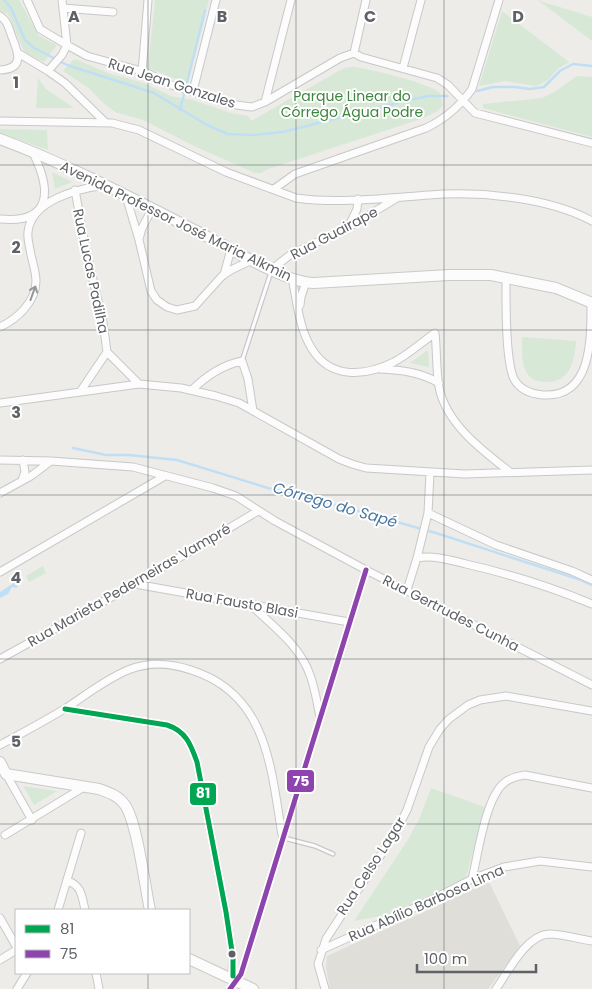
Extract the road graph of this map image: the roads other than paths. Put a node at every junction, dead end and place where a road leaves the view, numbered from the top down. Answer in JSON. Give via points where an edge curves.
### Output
{"nodes":[{"id":1,"x":27,"y":0,"type":"edge"},
{"id":2,"x":148,"y":0,"type":"edge"},
{"id":3,"x":216,"y":0,"type":"edge"},
{"id":4,"x":291,"y":0,"type":"edge"},
{"id":5,"x":366,"y":0,"type":"edge"},
{"id":6,"x":421,"y":0,"type":"edge"},
{"id":7,"x":499,"y":0,"type":"edge"},
{"id":8,"x":63,"y":4,"type":"edge"},
{"id":9,"x":113,"y":12,"type":"dead end"},
{"id":10,"x":0,"y":16,"type":"edge"},
{"id":11,"x":67,"y":45,"type":"junction"},
{"id":12,"x":18,"y":53,"type":"junction"},
{"id":13,"x":354,"y":53,"type":"junction"},
{"id":14,"x":51,"y":68,"type":"junction"},
{"id":15,"x":404,"y":68,"type":"junction"},
{"id":16,"x":0,"y":70,"type":"edge"},
{"id":17,"x":142,"y":72,"type":"junction"},
{"id":18,"x":191,"y":90,"type":"junction"},
{"id":19,"x":462,"y":101,"type":"junction"},
{"id":20,"x":265,"y":102,"type":"junction"},
{"id":21,"x":0,"y":121,"type":"edge"},
{"id":22,"x":105,"y":122,"type":"junction"},
{"id":23,"x":0,"y":139,"type":"edge"},
{"id":24,"x":592,"y":143,"type":"edge"},
{"id":25,"x":32,"y":151,"type":"junction"},
{"id":26,"x":104,"y":185,"type":"junction"},
{"id":27,"x":274,"y":189,"type":"junction"},
{"id":28,"x":75,"y":190,"type":"junction"},
{"id":29,"x":126,"y":196,"type":"junction"},
{"id":30,"x":398,"y":198,"type":"junction"},
{"id":31,"x":358,"y":199,"type":"junction"},
{"id":32,"x":152,"y":209,"type":"junction"},
{"id":33,"x":38,"y":212,"type":"junction"},
{"id":34,"x":0,"y":219,"type":"edge"},
{"id":35,"x":592,"y":221,"type":"edge"},
{"id":36,"x":349,"y":226,"type":"junction"},
{"id":37,"x":139,"y":240,"type":"junction"},
{"id":38,"x":231,"y":249,"type":"junction"},
{"id":39,"x":252,"y":260,"type":"junction"},
{"id":40,"x":272,"y":270,"type":"junction"},
{"id":41,"x":224,"y":275,"type":"junction"},
{"id":42,"x":506,"y":277,"type":"junction"},
{"id":43,"x":292,"y":278,"type":"junction"},
{"id":44,"x":306,"y":282,"type":"junction"},
{"id":45,"x":592,"y":303,"type":"edge"},
{"id":46,"x":299,"y":311,"type":"junction"},
{"id":47,"x":0,"y":327,"type":"edge"},
{"id":48,"x":107,"y":352,"type":"junction"},
{"id":49,"x":242,"y":361,"type":"junction"},
{"id":50,"x":377,"y":369,"type":"junction"},
{"id":51,"x":439,"y":382,"type":"junction"},
{"id":52,"x":139,"y":384,"type":"junction"},
{"id":53,"x":192,"y":390,"type":"junction"},
{"id":54,"x":80,"y":392,"type":"junction"},
{"id":55,"x":0,"y":403,"type":"edge"},
{"id":56,"x":253,"y":411,"type":"junction"},
{"id":57,"x":0,"y":460,"type":"edge"},
{"id":58,"x":23,"y":460,"type":"junction"},
{"id":59,"x":51,"y":461,"type":"junction"},
{"id":60,"x":590,"y":468,"type":"edge"},
{"id":61,"x":510,"y":472,"type":"junction"},
{"id":62,"x":430,"y":473,"type":"junction"},
{"id":63,"x":164,"y":476,"type":"junction"},
{"id":64,"x":22,"y":480,"type":"junction"},
{"id":65,"x":0,"y":494,"type":"edge"},
{"id":66,"x":258,"y":511,"type":"junction"},
{"id":67,"x":427,"y":517,"type":"junction"},
{"id":68,"x":416,"y":558,"type":"junction"},
{"id":69,"x":366,"y":570,"type":"junction"},
{"id":70,"x":0,"y":572,"type":"edge"},
{"id":71,"x":592,"y":580,"type":"edge"},
{"id":72,"x":135,"y":584,"type":"junction"},
{"id":73,"x":407,"y":590,"type":"junction"},
{"id":74,"x":592,"y":604,"type":"edge"},
{"id":75,"x":251,"y":605,"type":"junction"},
{"id":76,"x":348,"y":622,"type":"junction"},
{"id":77,"x":0,"y":659,"type":"edge"},
{"id":78,"x":592,"y":685,"type":"edge"},
{"id":79,"x":66,"y":709,"type":"junction"},
{"id":80,"x":592,"y":712,"type":"edge"},
{"id":81,"x":320,"y":718,"type":"junction"},
{"id":82,"x":0,"y":745,"type":"edge"},
{"id":83,"x":0,"y":762,"type":"edge"},
{"id":84,"x":6,"y":774,"type":"junction"},
{"id":85,"x":84,"y":787,"type":"junction"},
{"id":86,"x":592,"y":788,"type":"edge"},
{"id":87,"x":32,"y":820,"type":"junction"},
{"id":88,"x":81,"y":833,"type":"dead end"},
{"id":89,"x":5,"y":835,"type":"dead end"},
{"id":90,"x":283,"y":838,"type":"junction"},
{"id":91,"x":333,"y":854,"type":"dead end"},
{"id":92,"x":592,"y":867,"type":"edge"},
{"id":93,"x":472,"y":879,"type":"junction"},
{"id":94,"x":68,"y":881,"type":"junction"},
{"id":95,"x":58,"y":909,"type":"edge"},
{"id":96,"x":85,"y":909,"type":"edge"},
{"id":97,"x":150,"y":909,"type":"edge"},
{"id":98,"x":0,"y":918,"type":"edge"},
{"id":99,"x":592,"y":941,"type":"edge"},
{"id":100,"x":15,"y":944,"type":"edge"},
{"id":101,"x":321,"y":950,"type":"junction"},
{"id":102,"x":15,"y":951,"type":"edge"},
{"id":103,"x":0,"y":960,"type":"edge"},
{"id":104,"x":190,"y":960,"type":"edge"},
{"id":105,"x":26,"y":974,"type":"edge"},
{"id":106,"x":96,"y":974,"type":"edge"},
{"id":107,"x":232,"y":985,"type":"edge"},
{"id":108,"x":17,"y":989,"type":"edge"},
{"id":109,"x":100,"y":989,"type":"edge"},
{"id":110,"x":253,"y":989,"type":"edge"},
{"id":111,"x":325,"y":989,"type":"edge"},
{"id":112,"x":496,"y":989,"type":"edge"}],
"edges":[{"from":1,"to":11,"type":"street","name":"Rua Jean Gonzales","via":[[40,29]]},
{"from":2,"to":17,"type":"street"},
{"from":3,"to":18,"type":"street"},
{"from":4,"to":20,"type":"street"},
{"from":5,"to":13,"type":"street"},
{"from":6,"to":15,"type":"street"},
{"from":7,"to":19,"type":"street","via":[[476,80]]},
{"from":8,"to":9,"type":"street"},
{"from":8,"to":11,"type":"street"},
{"from":10,"to":12,"type":"street","via":[[8,25]]},
{"from":11,"to":14,"type":"street"},
{"from":11,"to":17,"type":"street","name":"Rua Jean Gonzales","via":[[88,56]]},
{"from":12,"to":14,"type":"street"},
{"from":12,"to":16,"type":"street","via":[[15,66]]},
{"from":13,"to":15,"type":"street"},
{"from":13,"to":20,"type":"street","name":"Rua Jean Gonzales"},
{"from":14,"to":22,"type":"street"},
{"from":15,"to":19,"type":"street","via":[[437,78]]},
{"from":17,"to":18,"type":"street","name":"Rua Jean Gonzales"},
{"from":18,"to":20,"type":"street","name":"Rua Jean Gonzales","via":[[246,107]]},
{"from":19,"to":24,"type":"street","via":[[475,113]]},
{"from":19,"to":27,"type":"street","via":[[445,118],[426,128],[295,174]]},
{"from":21,"to":22,"type":"street"},
{"from":22,"to":27,"type":"street","via":[[139,130],[226,172]]},
{"from":23,"to":25,"type":"street","name":"Avenida Professor José Maria Alkmin"},
{"from":25,"to":26,"type":"street","name":"Avenida Professor José Maria Alkmin"},
{"from":25,"to":33,"type":"street","via":[[46,187]]},
{"from":26,"to":28,"type":"street"},
{"from":26,"to":29,"type":"street","name":"Avenida Professor José Maria Alkmin"},
{"from":27,"to":31,"type":"street","via":[[296,198]]},
{"from":28,"to":33,"type":"street","via":[[58,197]]},
{"from":28,"to":48,"type":"street","name":"Rua Lucas Padilha"},
{"from":29,"to":32,"type":"street","name":"Avenida Professor José Maria Alkmin"},
{"from":29,"to":37,"type":"street"},
{"from":30,"to":31,"type":"street"},
{"from":30,"to":35,"type":"street","via":[[464,194],[528,200],[571,211]]},
{"from":30,"to":36,"type":"street","name":"Rua Guairape"},
{"from":31,"to":36,"type":"street"},
{"from":32,"to":37,"type":"street"},
{"from":32,"to":38,"type":"street","name":"Avenida Professor José Maria Alkmin"},
{"from":33,"to":34,"type":"street","via":[[21,220]]},
{"from":47,"to":33,"type":"street","one_way":true,"via":[[23,311],[33,294],[36,280],[28,231]]},
{"from":36,"to":40,"type":"street","name":"Rua Guairape","via":[[290,255]]},
{"from":37,"to":41,"type":"street","via":[[151,291],[167,307],[177,310],[195,306]]},
{"from":38,"to":39,"type":"street","name":"Avenida Professor José Maria Alkmin"},
{"from":38,"to":41,"type":"street"},
{"from":39,"to":40,"type":"street","name":"Avenida Professor José Maria Alkmin"},
{"from":39,"to":41,"type":"street"},
{"from":40,"to":43,"type":"street","name":"Avenida Professor José Maria Alkmin"},
{"from":40,"to":49,"type":"lane"},
{"from":42,"to":44,"type":"street","name":"Avenida Professor José Maria Alkmin","via":[[458,275]]},
{"from":42,"to":45,"type":"street","name":"Avenida Professor José Maria Alkmin","via":[[556,288]]},
{"from":42,"to":45,"type":"street","via":[[507,332],[513,376],[519,386],[535,394],[565,392],[585,374],[590,353]]},
{"from":43,"to":44,"type":"street","name":"Avenida Professor José Maria Alkmin"},
{"from":43,"to":46,"type":"street"},
{"from":44,"to":46,"type":"street"},
{"from":46,"to":50,"type":"street","via":[[311,348],[323,362],[352,373]]},
{"from":48,"to":52,"type":"street","name":"Rua Lucas Padilha"},
{"from":48,"to":54,"type":"street","name":"Rua Lucas Padilha"},
{"from":49,"to":53,"type":"street","via":[[229,364],[199,382]]},
{"from":49,"to":56,"type":"street"},
{"from":50,"to":51,"type":"street","via":[[406,371]]},
{"from":50,"to":51,"type":"street","via":[[396,361],[435,333]]},
{"from":51,"to":61,"type":"street","via":[[447,411],[476,444]]},
{"from":52,"to":53,"type":"street"},
{"from":52,"to":54,"type":"street"},
{"from":53,"to":56,"type":"street"},
{"from":54,"to":55,"type":"street"},
{"from":56,"to":62,"type":"street","via":[[352,464]]},
{"from":57,"to":58,"type":"street","name":"Rua Gertrudes Cunha"},
{"from":58,"to":59,"type":"street","name":"Rua Gertrudes Cunha"},
{"from":58,"to":64,"type":"street","via":[[25,472]]},
{"from":59,"to":63,"type":"street","name":"Rua Gertrudes Cunha","via":[[134,468]]},
{"from":59,"to":64,"type":"street"},
{"from":60,"to":61,"type":"street"},
{"from":61,"to":62,"type":"street"},
{"from":62,"to":67,"type":"street"},
{"from":63,"to":66,"type":"street","name":"Rua Gertrudes Cunha","via":[[236,496]]},
{"from":63,"to":70,"type":"street"},
{"from":64,"to":65,"type":"street"},
{"from":66,"to":69,"type":"street","name":"Rua Gertrudes Cunha"},
{"from":66,"to":72,"type":"street","name":"Rua Marieta Pederneiras Vampré"},
{"from":67,"to":68,"type":"street"},
{"from":67,"to":71,"type":"street"},
{"from":68,"to":73,"type":"street"},
{"from":68,"to":74,"type":"street","via":[[440,558],[502,572]]},
{"from":69,"to":73,"type":"street","name":"Rua Gertrudes Cunha"},
{"from":69,"to":76,"type":"street"},
{"from":72,"to":75,"type":"street","name":"Rua Fausto Blasi"},
{"from":72,"to":77,"type":"street","name":"Rua Marieta Pederneiras Vampré"},
{"from":73,"to":78,"type":"street","name":"Rua Gertrudes Cunha"},
{"from":75,"to":76,"type":"street","name":"Rua Fausto Blasi"},
{"from":75,"to":81,"type":"street","via":[[300,654],[310,675]]},
{"from":76,"to":81,"type":"street"},
{"from":79,"to":82,"type":"street"},
{"from":79,"to":90,"type":"street","via":[[127,670],[141,666],[179,666],[211,678],[246,708],[261,734]]},
{"from":79,"to":107,"type":"street","via":[[167,725],[188,739],[196,762],[226,912],[233,958]]},
{"from":80,"to":101,"type":"street","name":"Rua Celso Lagar","via":[[506,696],[480,700],[448,719],[429,747],[407,810],[395,833]]},
{"from":81,"to":90,"type":"street"},
{"from":83,"to":84,"type":"street"},
{"from":84,"to":85,"type":"street"},
{"from":84,"to":87,"type":"street"},
{"from":85,"to":87,"type":"street"},
{"from":85,"to":97,"type":"street","via":[[111,793],[129,812]]},
{"from":86,"to":93,"type":"street","via":[[525,776],[517,776],[503,784],[492,799]]},
{"from":87,"to":89,"type":"street"},
{"from":88,"to":94,"type":"street"},
{"from":90,"to":91,"type":"lane"},
{"from":90,"to":107,"type":"street","via":[[240,974]]},
{"from":92,"to":93,"type":"street","name":"Rua Abílio Barbosa Lima","via":[[540,861],[504,867]]},
{"from":93,"to":101,"type":"street","name":"Rua Abílio Barbosa Lima"},
{"from":94,"to":95,"type":"street"},
{"from":94,"to":96,"type":"street","via":[[79,887]]},
{"from":98,"to":100,"type":"street"},
{"from":99,"to":112,"type":"street","via":[[555,934],[537,937]]},
{"from":101,"to":111,"type":"street","name":"Rua Celso Lagar","via":[[318,964]]},
{"from":102,"to":103,"type":"street"},
{"from":104,"to":107,"type":"street"},
{"from":105,"to":108,"type":"street"},
{"from":106,"to":109,"type":"street"},
{"from":107,"to":110,"type":"street"}]}
